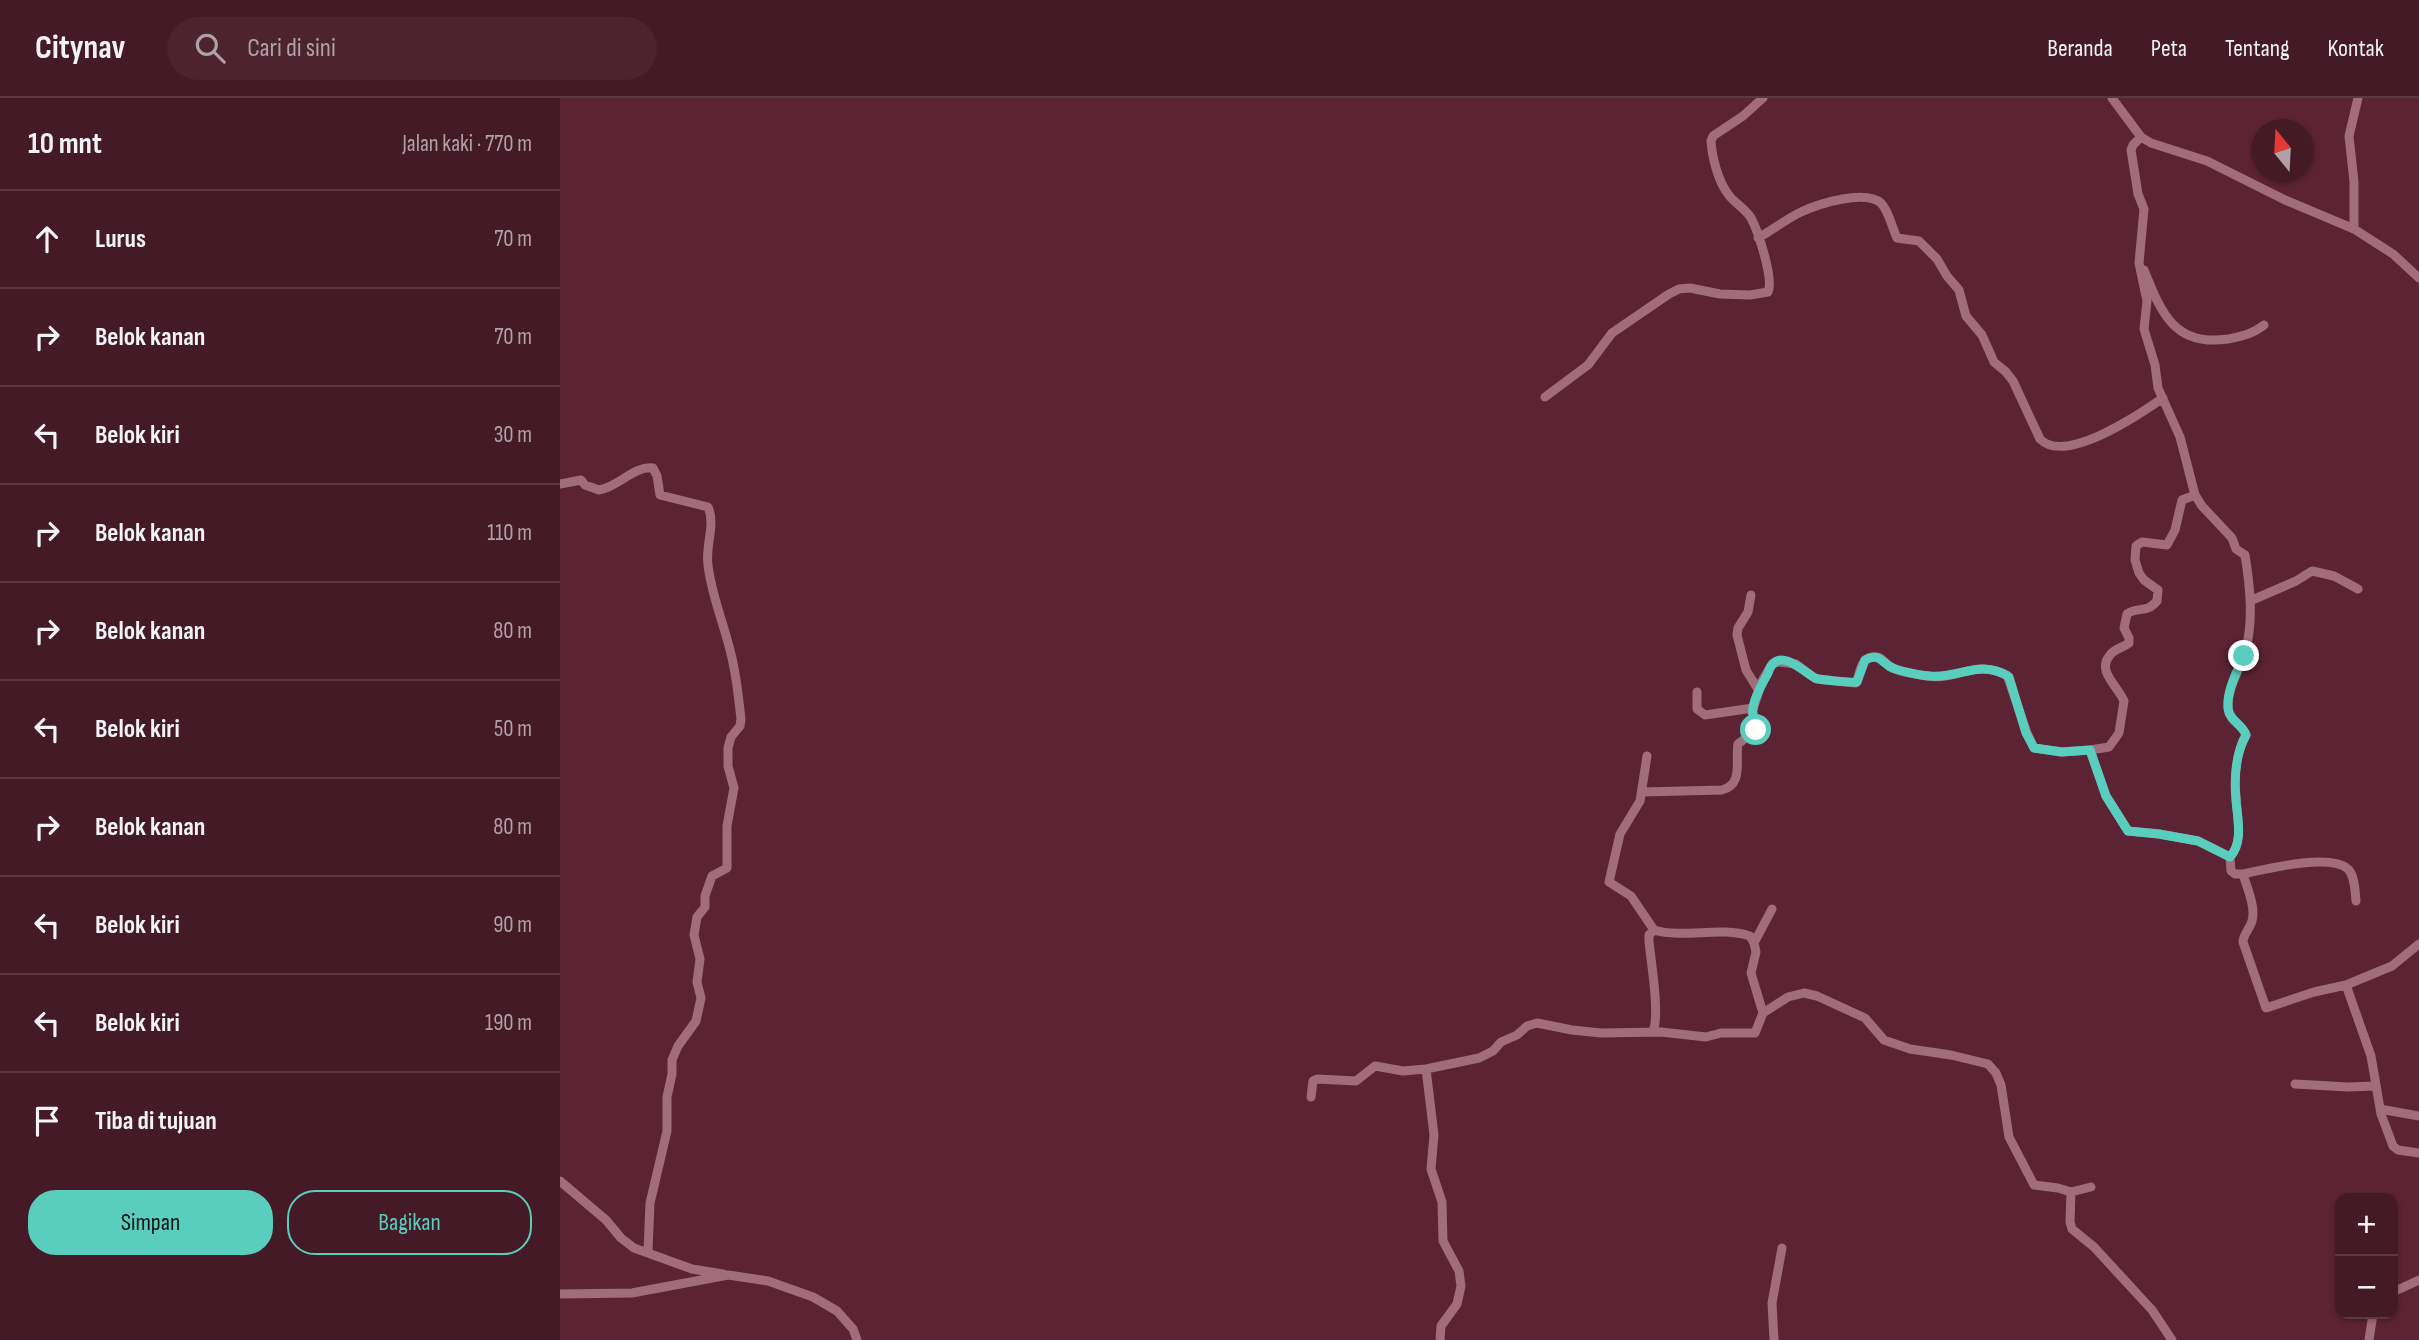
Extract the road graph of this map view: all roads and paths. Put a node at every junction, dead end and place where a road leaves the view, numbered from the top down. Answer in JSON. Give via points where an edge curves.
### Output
{"nodes":[{"id":1,"x":1763,"y":98,"type":"edge"},
{"id":2,"x":2112,"y":98,"type":"edge"},
{"id":3,"x":2358,"y":98,"type":"edge"},
{"id":4,"x":2141,"y":137,"type":"junction"},
{"id":5,"x":2354,"y":229,"type":"junction"},
{"id":6,"x":1758,"y":238,"type":"junction"},
{"id":7,"x":2139,"y":258,"type":"junction"},
{"id":8,"x":2419,"y":278,"type":"edge"},
{"id":9,"x":2264,"y":325,"type":"dead end"},
{"id":10,"x":1545,"y":397,"type":"dead end"},
{"id":11,"x":2163,"y":398,"type":"junction"},
{"id":12,"x":560,"y":484,"type":"edge"},
{"id":13,"x":2190,"y":496,"type":"junction"},
{"id":14,"x":2358,"y":589,"type":"dead end"},
{"id":15,"x":1751,"y":595,"type":"dead end"},
{"id":16,"x":2250,"y":601,"type":"junction"},
{"id":17,"x":1758,"y":688,"type":"junction"},
{"id":18,"x":1697,"y":692,"type":"dead end"},
{"id":19,"x":1753,"y":708,"type":"junction"},
{"id":20,"x":2090,"y":750,"type":"junction"},
{"id":21,"x":1647,"y":756,"type":"dead end"},
{"id":22,"x":1642,"y":792,"type":"junction"},
{"id":23,"x":2230,"y":857,"type":"junction"},
{"id":24,"x":2244,"y":874,"type":"junction"},
{"id":25,"x":2356,"y":901,"type":"dead end"},
{"id":26,"x":1772,"y":909,"type":"dead end"},
{"id":27,"x":1654,"y":930,"type":"junction"},
{"id":28,"x":1754,"y":943,"type":"junction"},
{"id":29,"x":2419,"y":944,"type":"edge"},
{"id":30,"x":2346,"y":985,"type":"junction"},
{"id":31,"x":1763,"y":1013,"type":"junction"},
{"id":32,"x":1653,"y":1032,"type":"junction"},
{"id":33,"x":1426,"y":1069,"type":"junction"},
{"id":34,"x":2295,"y":1084,"type":"dead end"},
{"id":35,"x":2375,"y":1086,"type":"junction"},
{"id":36,"x":1311,"y":1097,"type":"dead end"},
{"id":37,"x":2380,"y":1109,"type":"junction"},
{"id":38,"x":2419,"y":1116,"type":"edge"},
{"id":39,"x":2419,"y":1153,"type":"edge"},
{"id":40,"x":560,"y":1181,"type":"edge"},
{"id":41,"x":2091,"y":1187,"type":"dead end"},
{"id":42,"x":2071,"y":1192,"type":"junction"},
{"id":43,"x":1782,"y":1248,"type":"dead end"},
{"id":44,"x":648,"y":1251,"type":"junction"},
{"id":45,"x":728,"y":1275,"type":"junction"},
{"id":46,"x":2419,"y":1280,"type":"edge"},
{"id":47,"x":2398,"y":1290,"type":"edge"},
{"id":48,"x":560,"y":1294,"type":"edge"},
{"id":49,"x":2372,"y":1319,"type":"edge"},
{"id":50,"x":857,"y":1340,"type":"edge"},
{"id":51,"x":1440,"y":1340,"type":"edge"},
{"id":52,"x":1774,"y":1340,"type":"edge"},
{"id":53,"x":2172,"y":1340,"type":"edge"},
{"id":54,"x":2369,"y":1340,"type":"edge"}],
"edges":[{"from":1,"to":6,"type":"street","via":[[1711,141],[1727,193],[1751,219]]},
{"from":2,"to":4,"type":"street"},
{"from":3,"to":5,"type":"street","via":[[2349,136]]},
{"from":4,"to":5,"type":"street","via":[[2207,161]]},
{"from":4,"to":7,"type":"street","via":[[2131,150],[2144,209]]},
{"from":5,"to":8,"type":"street","via":[[2393,254]]},
{"from":6,"to":10,"type":"street","via":[[1769,276],[1768,292],[1720,294],[1690,288],[1669,294],[1612,332],[1588,365]]},
{"from":6,"to":11,"type":"street","via":[[1809,209],[1856,197],[1869,197],[1884,206],[1897,238],[1922,243],[1959,290],[1966,316],[1982,335],[1994,362],[2013,381],[2042,442],[2055,447],[2090,440]]},
{"from":7,"to":9,"type":"street","via":[[2164,315],[2181,332],[2214,341],[2249,334]]},
{"from":7,"to":11,"type":"street","via":[[2147,300],[2144,329]]},
{"from":11,"to":13,"type":"street","via":[[2183,447]]},
{"from":12,"to":44,"type":"street","via":[[581,480],[599,490],[635,471],[653,468],[660,495],[708,507],[712,519],[708,565],[736,673],[741,719],[728,748],[734,788],[727,826],[727,868],[712,876],[705,907],[697,917],[697,982],[702,992],[696,1021],[672,1060],[667,1131],[650,1203]]},
{"from":13,"to":16,"type":"street","via":[[2245,555]]},
{"from":13,"to":20,"type":"street","via":[[2167,545],[2142,542],[2136,546],[2136,567],[2158,590],[2157,601],[2148,609],[2127,614],[2124,628],[2129,643],[2111,652],[2106,662],[2108,677],[2124,702],[2119,733],[2109,747]]},
{"from":14,"to":16,"type":"street","via":[[2312,571]]},
{"from":15,"to":17,"type":"street","via":[[1737,635],[1746,670]]},
{"from":16,"to":23,"type":"street","via":[[2246,650],[2230,687],[2228,708],[2246,735],[2240,743],[2236,773],[2238,844]]},
{"from":17,"to":19,"type":"street"},
{"from":17,"to":20,"type":"street","via":[[1772,664],[1778,662],[1796,664],[1816,678],[1854,683],[1865,660],[1874,656],[1894,669],[1929,676],[1987,668],[2009,677],[2034,748]]},
{"from":18,"to":19,"type":"street","via":[[1697,709],[1705,715]]},
{"from":19,"to":22,"type":"street","via":[[1756,730],[1738,744],[1738,771],[1728,788]]},
{"from":20,"to":23,"type":"street","via":[[2106,796],[2128,831],[2198,841]]},
{"from":21,"to":22,"type":"street"},
{"from":22,"to":27,"type":"street","via":[[1620,834],[1609,879],[1631,896]]},
{"from":23,"to":24,"type":"street","via":[[2232,873]]},
{"from":24,"to":25,"type":"street","via":[[2291,864],[2336,864],[2351,873]]},
{"from":24,"to":30,"type":"street","via":[[2253,915],[2243,942],[2266,1008]]},
{"from":26,"to":28,"type":"street"},
{"from":27,"to":28,"type":"street","via":[[1680,935],[1746,934]]},
{"from":27,"to":32,"type":"street","via":[[1648,941],[1655,1004]]},
{"from":28,"to":31,"type":"street","via":[[1751,973]]},
{"from":29,"to":30,"type":"street","via":[[2392,966]]},
{"from":30,"to":35,"type":"street","via":[[2371,1056]]},
{"from":31,"to":32,"type":"street","via":[[1756,1032],[1748,1034],[1706,1037]]},
{"from":31,"to":42,"type":"street","via":[[1804,993],[1865,1018],[1884,1040],[1988,1064],[2001,1085],[2009,1137],[2034,1185]]},
{"from":32,"to":33,"type":"street","via":[[1601,1033],[1537,1023],[1479,1058]]},
{"from":33,"to":36,"type":"street","via":[[1375,1066],[1356,1082],[1317,1079]]},
{"from":33,"to":51,"type":"street","via":[[1434,1135],[1431,1169],[1442,1202],[1443,1241],[1459,1270],[1461,1286],[1457,1304],[1441,1326]]},
{"from":34,"to":35,"type":"street"},
{"from":35,"to":37,"type":"street"},
{"from":37,"to":38,"type":"street"},
{"from":37,"to":39,"type":"street","via":[[2395,1149]]},
{"from":40,"to":44,"type":"street","via":[[628,1245]]},
{"from":41,"to":42,"type":"street"},
{"from":42,"to":53,"type":"street","via":[[2072,1229],[2152,1310]]},
{"from":43,"to":52,"type":"street","via":[[1772,1303]]},
{"from":44,"to":45,"type":"street","via":[[692,1269]]},
{"from":45,"to":48,"type":"street","via":[[632,1293]]},
{"from":45,"to":50,"type":"street","via":[[776,1282],[813,1297],[841,1315]]},
{"from":46,"to":47,"type":"street"},
{"from":49,"to":54,"type":"street"}]}
